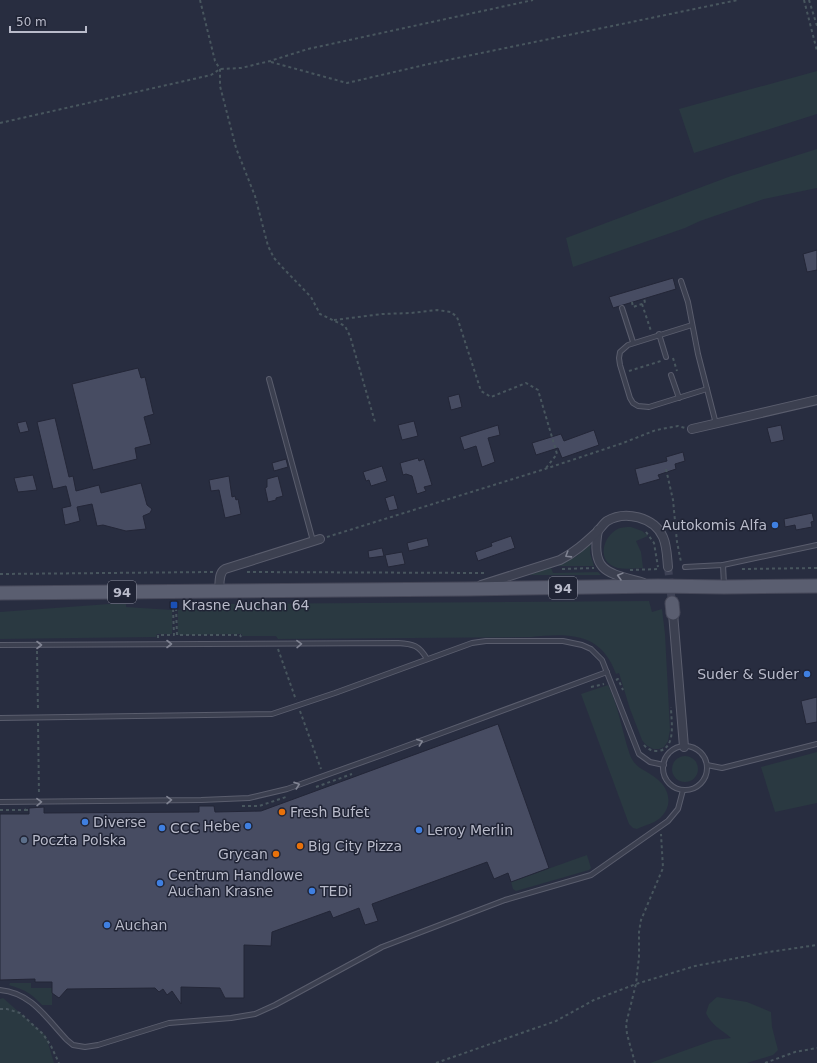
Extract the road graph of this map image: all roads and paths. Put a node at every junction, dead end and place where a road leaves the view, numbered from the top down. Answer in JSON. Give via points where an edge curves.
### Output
{"nodes":[{"id":1,"x":200,"y":0,"type":"edge"},
{"id":2,"x":534,"y":0,"type":"edge"},
{"id":3,"x":738,"y":0,"type":"edge"},
{"id":4,"x":804,"y":0,"type":"edge"},
{"id":5,"x":809,"y":0,"type":"edge"},
{"id":6,"x":817,"y":26,"type":"edge"},
{"id":7,"x":817,"y":51,"type":"edge"},
{"id":8,"x":270,"y":61,"type":"junction"},
{"id":9,"x":220,"y":68,"type":"junction"},
{"id":10,"x":0,"y":123,"type":"edge"},
{"id":11,"x":681,"y":281,"type":"dead end"},
{"id":12,"x":644,"y":298,"type":"dead end"},
{"id":13,"x":632,"y":302,"type":"dead end"},
{"id":14,"x":622,"y":308,"type":"dead end"},
{"id":15,"x":334,"y":320,"type":"junction"},
{"id":16,"x":692,"y":325,"type":"junction"},
{"id":17,"x":659,"y":334,"type":"junction"},
{"id":18,"x":633,"y":342,"type":"junction"},
{"id":19,"x":666,"y":357,"type":"dead end"},
{"id":20,"x":677,"y":371,"type":"dead end"},
{"id":21,"x":622,"y":373,"type":"junction"},
{"id":22,"x":671,"y":375,"type":"dead end"},
{"id":23,"x":269,"y":379,"type":"dead end"},
{"id":24,"x":707,"y":389,"type":"junction"},
{"id":25,"x":678,"y":398,"type":"junction"},
{"id":26,"x":817,"y":400,"type":"edge"},
{"id":27,"x":375,"y":422,"type":"dead end"},
{"id":28,"x":716,"y":424,"type":"junction"},
{"id":29,"x":692,"y":429,"type":"joint"},
{"id":30,"x":545,"y":469,"type":"junction"},
{"id":31,"x":666,"y":469,"type":"dead end"},
{"id":32,"x":598,"y":530,"type":"junction"},
{"id":33,"x":646,"y":531,"type":"dead end"},
{"id":34,"x":317,"y":540,"type":"junction"},
{"id":35,"x":817,"y":545,"type":"edge"},
{"id":36,"x":552,"y":562,"type":"junction"},
{"id":37,"x":723,"y":565,"type":"junction"},
{"id":38,"x":602,"y":566,"type":"junction"},
{"id":39,"x":658,"y":567,"type":"dead end"},
{"id":40,"x":686,"y":567,"type":"joint"},
{"id":41,"x":666,"y":568,"type":"joint"},
{"id":42,"x":817,"y":568,"type":"edge"},
{"id":43,"x":741,"y":569,"type":"dead end"},
{"id":44,"x":628,"y":570,"type":"dead end"},
{"id":45,"x":222,"y":572,"type":"junction"},
{"id":46,"x":244,"y":572,"type":"dead end"},
{"id":47,"x":0,"y":574,"type":"edge"},
{"id":48,"x":488,"y":574,"type":"dead end"},
{"id":49,"x":658,"y":586,"type":"junction"},
{"id":50,"x":817,"y":586,"type":"edge"},
{"id":51,"x":724,"y":587,"type":"junction"},
{"id":52,"x":468,"y":589,"type":"junction"},
{"id":53,"x":219,"y":592,"type":"junction"},
{"id":54,"x":0,"y":593,"type":"edge"},
{"id":55,"x":673,"y":608,"type":"tunnel mouth"},
{"id":56,"x":158,"y":635,"type":"dead end"},
{"id":57,"x":241,"y":638,"type":"dead end"},
{"id":58,"x":0,"y":645,"type":"edge"},
{"id":59,"x":427,"y":659,"type":"junction"},
{"id":60,"x":607,"y":672,"type":"junction"},
{"id":61,"x":0,"y":718,"type":"edge"},
{"id":62,"x":817,"y":744,"type":"edge"},
{"id":63,"x":684,"y":747,"type":"junction"},
{"id":64,"x":664,"y":765,"type":"junction"},
{"id":65,"x":707,"y":765,"type":"junction"},
{"id":66,"x":683,"y":790,"type":"junction"},
{"id":67,"x":0,"y":802,"type":"edge"},
{"id":68,"x":25,"y":810,"type":"dead end"},
{"id":69,"x":29,"y":810,"type":"dead end"},
{"id":70,"x":661,"y":826,"type":"junction"},
{"id":71,"x":817,"y":946,"type":"edge"},
{"id":72,"x":636,"y":984,"type":"junction"},
{"id":73,"x":0,"y":990,"type":"edge"},
{"id":74,"x":0,"y":1009,"type":"edge"},
{"id":75,"x":817,"y":1048,"type":"edge"},
{"id":76,"x":59,"y":1063,"type":"edge"},
{"id":77,"x":436,"y":1063,"type":"edge"},
{"id":78,"x":635,"y":1063,"type":"edge"},
{"id":79,"x":765,"y":1063,"type":"edge"}],
"edges":[{"from":1,"to":9,"type":"path","via":[[215,61]]},
{"from":2,"to":8,"type":"path","via":[[308,49]]},
{"from":3,"to":8,"type":"path","via":[[347,83]]},
{"from":4,"to":7,"type":"path"},
{"from":5,"to":6,"type":"path"},
{"from":8,"to":9,"type":"path","via":[[241,68]]},
{"from":9,"to":10,"type":"path","via":[[211,75]]},
{"from":9,"to":15,"type":"path","via":[[220,86],[236,148],[255,196],[268,246],[282,268],[311,297],[320,314]]},
{"from":11,"to":16,"type":"lane"},
{"from":12,"to":13,"type":"path","via":[[645,303],[633,307]]},
{"from":14,"to":18,"type":"lane"},
{"from":15,"to":27,"type":"path","via":[[345,326],[350,336]]},
{"from":15,"to":30,"type":"path","via":[[437,310],[451,312],[457,317],[481,391],[491,397],[526,383],[538,390],[557,454]]},
{"from":16,"to":17,"type":"lane"},
{"from":16,"to":24,"type":"lane"},
{"from":17,"to":18,"type":"lane"},
{"from":17,"to":19,"type":"lane"},
{"from":18,"to":21,"type":"lane","via":[[620,352]]},
{"from":20,"to":21,"type":"path","via":[[673,357]]},
{"from":21,"to":25,"type":"lane","via":[[630,398],[638,406],[649,407]]},
{"from":22,"to":25,"type":"lane"},
{"from":23,"to":34,"type":"lane"},
{"from":24,"to":25,"type":"lane"},
{"from":24,"to":28,"type":"lane"},
{"from":26,"to":28,"type":"street"},
{"from":28,"to":29,"type":"street"},
{"from":29,"to":30,"type":"path","via":[[678,426],[662,429]]},
{"from":30,"to":34,"type":"path"},
{"from":31,"to":40,"type":"path","via":[[673,500],[680,559]]},
{"from":32,"to":36,"type":"street","one_way":true,"via":[[570,555]]},
{"from":32,"to":38,"type":"street","via":[[596,555]]},
{"from":32,"to":41,"type":"street","via":[[614,518],[642,518],[655,526],[663,537]]},
{"from":33,"to":39,"type":"path","via":[[654,543]]},
{"from":34,"to":45,"type":"street"},
{"from":35,"to":37,"type":"lane"},
{"from":36,"to":38,"type":"path","via":[[555,569]]},
{"from":36,"to":52,"type":"street"},
{"from":37,"to":40,"type":"lane"},
{"from":37,"to":51,"type":"lane"},
{"from":49,"to":38,"type":"street","one_way":true,"via":[[612,574]]},
{"from":41,"to":44,"type":"path"},
{"from":42,"to":43,"type":"path"},
{"from":45,"to":47,"type":"path"},
{"from":45,"to":53,"type":"street"},
{"from":46,"to":48,"type":"path"},
{"from":49,"to":51,"type":"main road","number":"94"},
{"from":49,"to":52,"type":"main road","number":"94"},
{"from":50,"to":51,"type":"main road","number":"94"},
{"from":52,"to":53,"type":"main road","number":"94"},
{"from":53,"to":54,"type":"main road","number":"94"},
{"from":55,"to":63,"type":"street"},
{"from":56,"to":57,"type":"path","via":[[174,635],[175,608],[177,635],[240,635]]},
{"from":58,"to":59,"type":"lane","one_way":true,"via":[[398,643],[411,644],[422,650]]},
{"from":59,"to":60,"type":"lane","via":[[472,643],[486,641],[563,641],[591,649],[602,660]]},
{"from":59,"to":61,"type":"lane","via":[[272,714]]},
{"from":60,"to":64,"type":"lane","via":[[639,754],[650,762]]},
{"from":67,"to":60,"type":"lane","one_way":true,"via":[[249,798],[287,789]]},
{"from":62,"to":65,"type":"lane","via":[[722,768]]},
{"from":63,"to":64,"type":"lane","via":[[671,752]]},
{"from":63,"to":65,"type":"lane","via":[[696,749]]},
{"from":64,"to":66,"type":"lane","via":[[664,774],[668,782]]},
{"from":65,"to":66,"type":"lane","via":[[703,781],[694,788]]},
{"from":66,"to":70,"type":"lane","via":[[678,809]]},
{"from":68,"to":69,"type":"path"},
{"from":70,"to":72,"type":"path","via":[[663,868],[641,920]]},
{"from":70,"to":73,"type":"lane","via":[[591,875],[505,900],[382,947],[275,1005],[249,1015],[169,1023],[85,1047],[67,1040],[23,996]]},
{"from":71,"to":72,"type":"path","via":[[695,966]]},
{"from":72,"to":77,"type":"path","via":[[594,1000],[556,1021]]},
{"from":72,"to":78,"type":"path","via":[[626,1024]]},
{"from":74,"to":76,"type":"path","via":[[20,1013],[43,1034]]},
{"from":75,"to":79,"type":"path","via":[[795,1052]]}]}
